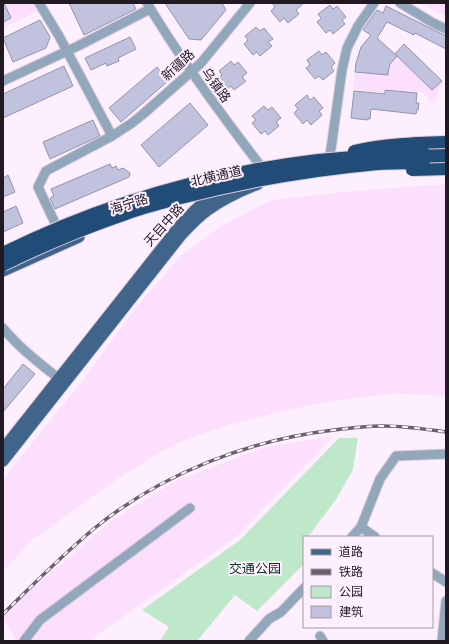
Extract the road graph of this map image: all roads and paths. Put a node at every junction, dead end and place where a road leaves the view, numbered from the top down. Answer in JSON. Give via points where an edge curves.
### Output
{"nodes":[{"id":1,"x":39,"y":3,"type":"edge"},
{"id":2,"x":250,"y":3,"type":"edge"},
{"id":3,"x":374,"y":3,"type":"edge"},
{"id":4,"x":400,"y":3,"type":"edge"},
{"id":5,"x":148,"y":6,"type":"edge"},
{"id":6,"x":446,"y":29,"type":"edge"},
{"id":7,"x":67,"y":51,"type":"junction"},
{"id":8,"x":191,"y":72,"type":"junction"},
{"id":9,"x":3,"y":80,"type":"edge"},
{"id":10,"x":112,"y":136,"type":"junction"},
{"id":11,"x":446,"y":142,"type":"edge"},
{"id":12,"x":446,"y":149,"type":"edge"},
{"id":13,"x":446,"y":153,"type":"edge"},
{"id":14,"x":323,"y":162,"type":"junction"},
{"id":15,"x":446,"y":162,"type":"edge"},
{"id":16,"x":260,"y":165,"type":"junction"},
{"id":17,"x":446,"y":166,"type":"edge"},
{"id":18,"x":446,"y":169,"type":"edge"},
{"id":19,"x":268,"y":180,"type":"junction"},
{"id":20,"x":213,"y":195,"type":"junction"},
{"id":21,"x":56,"y":225,"type":"junction"},
{"id":22,"x":3,"y":249,"type":"edge"},
{"id":23,"x":3,"y":253,"type":"edge"},
{"id":24,"x":3,"y":265,"type":"edge"},
{"id":25,"x":3,"y":272,"type":"edge"},
{"id":26,"x":3,"y":328,"type":"edge"},
{"id":27,"x":62,"y":381,"type":"junction"},
{"id":28,"x":3,"y":449,"type":"edge"},
{"id":29,"x":446,"y":454,"type":"edge"},
{"id":30,"x":3,"y":461,"type":"edge"},
{"id":31,"x":190,"y":508,"type":"dead end"},
{"id":32,"x":361,"y":527,"type":"junction"},
{"id":33,"x":353,"y":536,"type":"edge"},
{"id":34,"x":374,"y":536,"type":"edge"},
{"id":35,"x":433,"y":574,"type":"edge"},
{"id":36,"x":446,"y":582,"type":"edge"},
{"id":37,"x":303,"y":589,"type":"edge"},
{"id":38,"x":446,"y":601,"type":"edge"},
{"id":39,"x":24,"y":641,"type":"edge"},
{"id":40,"x":248,"y":641,"type":"edge"},
{"id":41,"x":442,"y":641,"type":"edge"}],
"edges":[{"from":1,"to":7,"type":"street"},
{"from":2,"to":8,"type":"street","name":"新疆路"},
{"from":3,"to":14,"type":"street","via":[[347,48]]},
{"from":4,"to":6,"type":"street"},
{"from":5,"to":7,"type":"street"},
{"from":5,"to":8,"type":"street","name":"乌镇路"},
{"from":7,"to":9,"type":"street"},
{"from":7,"to":10,"type":"street"},
{"from":8,"to":10,"type":"street","name":"新疆路","via":[[132,123]]},
{"from":8,"to":16,"type":"street","name":"乌镇路"},
{"from":10,"to":21,"type":"street","name":"新疆路","via":[[46,171],[38,187]]},
{"from":11,"to":14,"type":"highway","bridge":true,"via":[[371,147]]},
{"from":12,"to":14,"type":"main road","name":"天目中路"},
{"from":13,"to":14,"type":"highway","name":"北横通道","bridge":true,"via":[[376,156]]},
{"from":14,"to":15,"type":"highway","name":"北横通道","bridge":true},
{"from":14,"to":16,"type":"main road","name":"天目中路","via":[[285,160]]},
{"from":14,"to":18,"type":"highway","bridge":true,"via":[[382,171]]},
{"from":14,"to":23,"type":"highway","name":"北横通道","bridge":true,"via":[[241,172],[156,193],[77,220]]},
{"from":14,"to":24,"type":"highway","name":"北横通道","bridge":true,"via":[[123,215],[81,230]]},
{"from":16,"to":19,"type":"street","name":"乌镇路"},
{"from":16,"to":20,"type":"main road","name":"天目中路"},
{"from":16,"to":21,"type":"main road","name":"海宁路","via":[[132,197]]},
{"from":17,"to":19,"type":"main road","name":"天目中路","via":[[371,168]]},
{"from":19,"to":20,"type":"main road","name":"海宁路"},
{"from":19,"to":27,"type":"main road","name":"天目中路","via":[[221,201],[206,211],[175,243]]},
{"from":20,"to":25,"type":"main road","name":"海宁路","via":[[138,215],[83,235]]},
{"from":20,"to":27,"type":"main road","name":"天目中路","via":[[173,234]]},
{"from":21,"to":22,"type":"main road","name":"海宁路"},
{"from":26,"to":27,"type":"street"},
{"from":27,"to":28,"type":"main road","name":"天目中路"},
{"from":27,"to":30,"type":"main road","name":"天目中路"},
{"from":29,"to":32,"type":"street","via":[[396,456],[380,479]]},
{"from":31,"to":39,"type":"street","via":[[40,620]]},
{"from":32,"to":33,"type":"street"},
{"from":32,"to":34,"type":"street"},
{"from":35,"to":36,"type":"street"},
{"from":37,"to":40,"type":"street"},
{"from":38,"to":41,"type":"street"}]}
